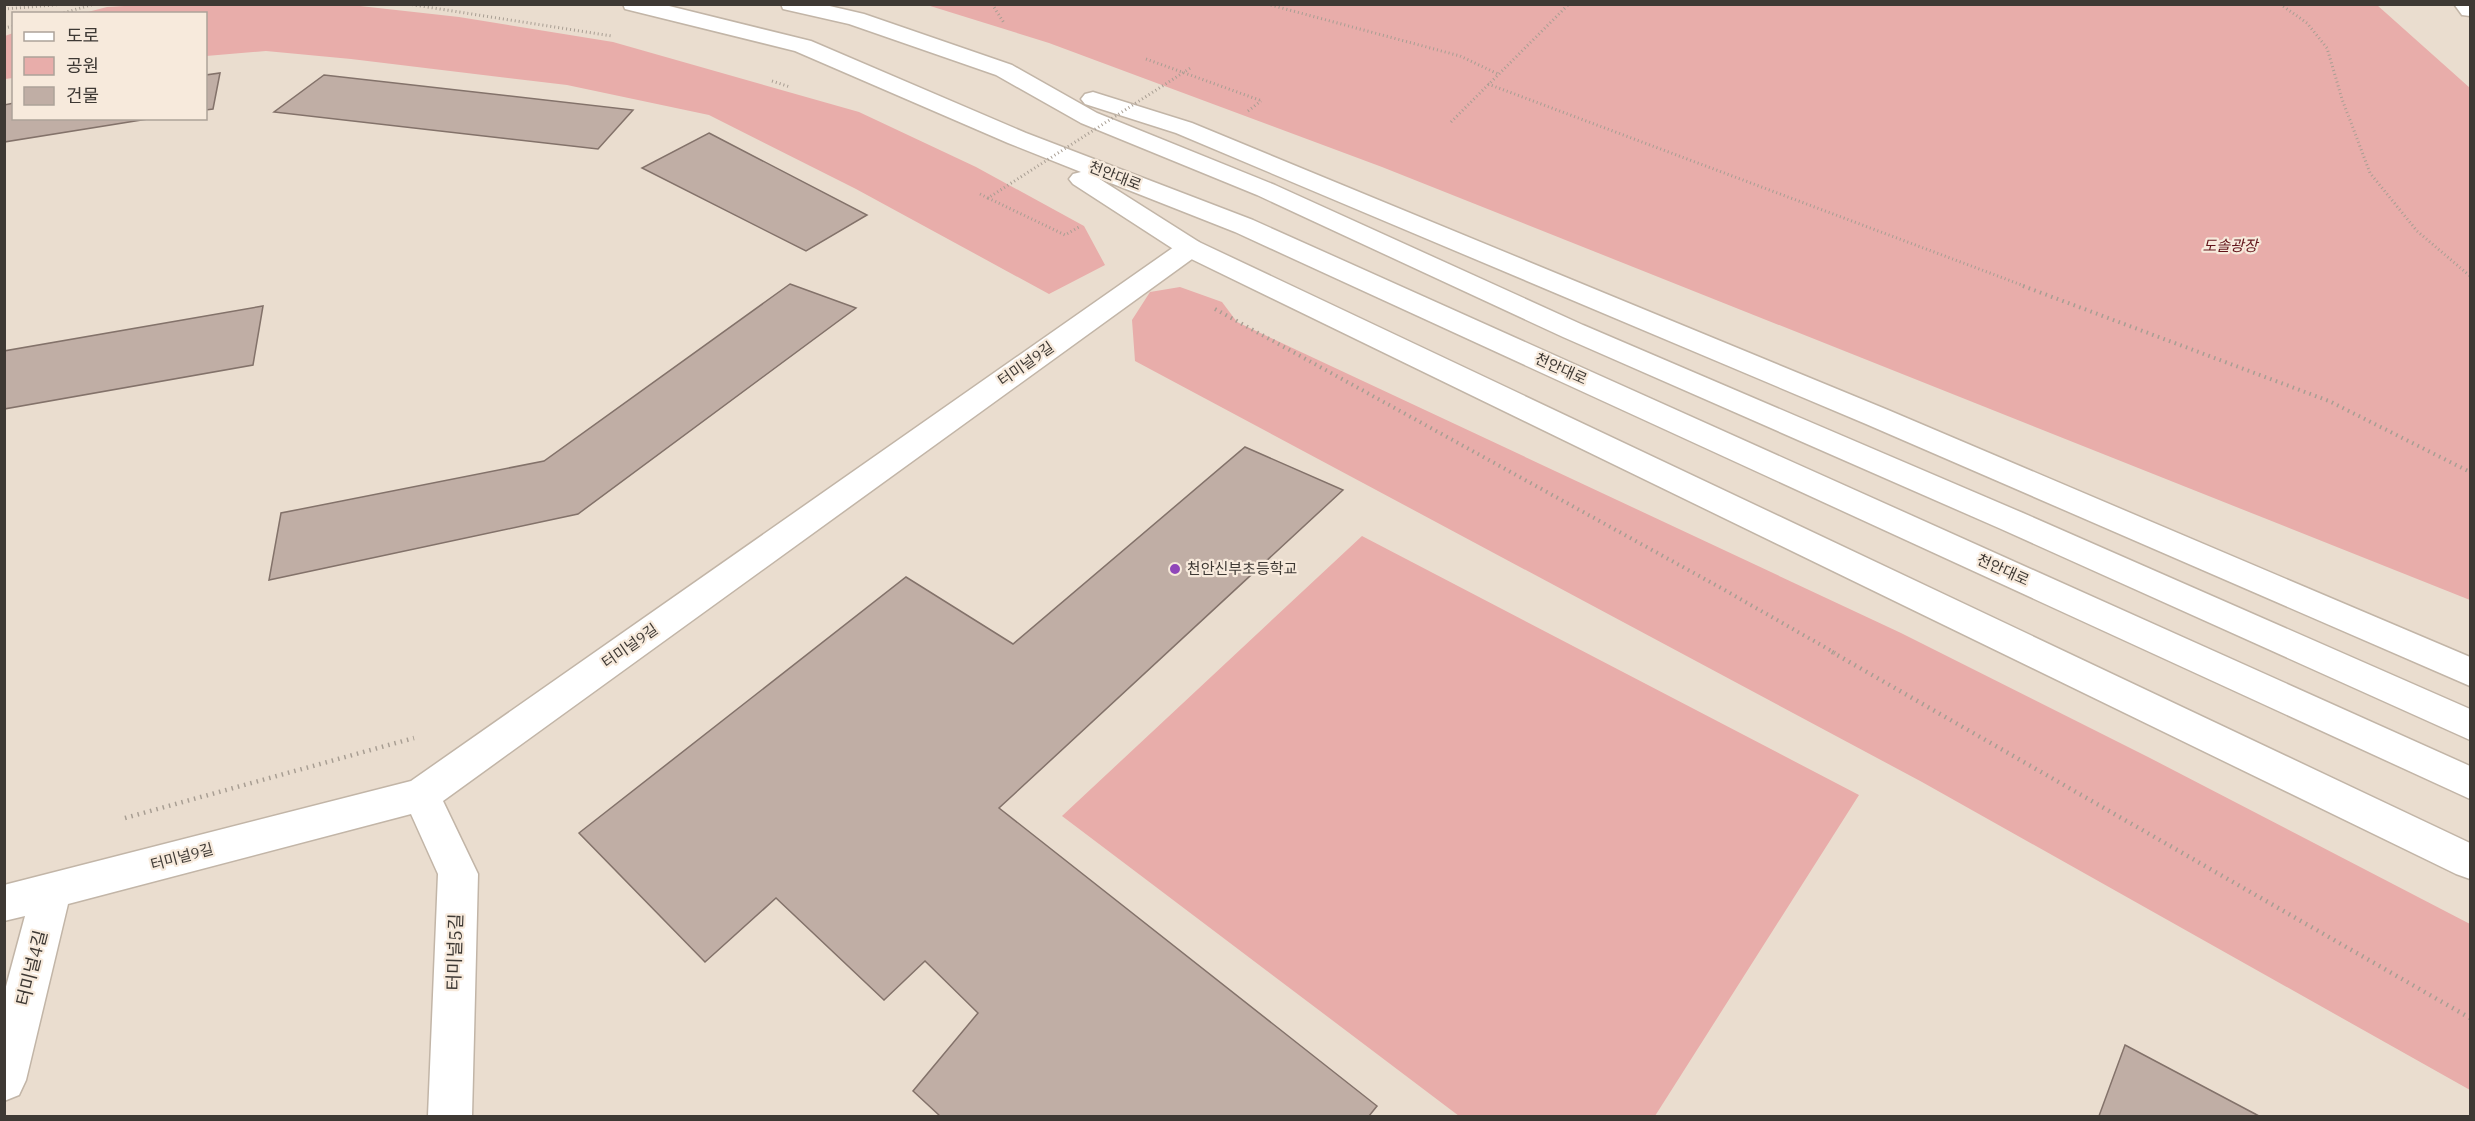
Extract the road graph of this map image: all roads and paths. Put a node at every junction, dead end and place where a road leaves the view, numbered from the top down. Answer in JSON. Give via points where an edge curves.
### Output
{"nodes":[{"id":1,"x":66,"y":4,"type":"edge"},
{"id":2,"x":94,"y":4,"type":"edge"},
{"id":3,"x":408,"y":4,"type":"edge"},
{"id":4,"x":633,"y":4,"type":"edge"},
{"id":5,"x":791,"y":4,"type":"edge"},
{"id":6,"x":992,"y":4,"type":"edge"},
{"id":7,"x":1267,"y":4,"type":"edge"},
{"id":8,"x":1569,"y":4,"type":"edge"},
{"id":9,"x":2280,"y":4,"type":"edge"},
{"id":10,"x":2464,"y":4,"type":"edge"},
{"id":11,"x":4,"y":9,"type":"edge"},
{"id":12,"x":2470,"y":10,"type":"edge"},
{"id":13,"x":67,"y":12,"type":"edge"},
{"id":14,"x":1004,"y":23,"type":"dead end"},
{"id":15,"x":622,"y":38,"type":"dead end"},
{"id":16,"x":1146,"y":59,"type":"dead end"},
{"id":17,"x":1192,"y":67,"type":"dead end"},
{"id":18,"x":1004,"y":70,"type":"junction"},
{"id":19,"x":1185,"y":72,"type":"junction"},
{"id":20,"x":1498,"y":74,"type":"junction"},
{"id":21,"x":763,"y":79,"type":"dead end"},
{"id":22,"x":1488,"y":84,"type":"junction"},
{"id":23,"x":796,"y":88,"type":"dead end"},
{"id":24,"x":1262,"y":101,"type":"dead end"},
{"id":25,"x":1450,"y":122,"type":"dead end"},
{"id":26,"x":1017,"y":138,"type":"junction"},
{"id":27,"x":1012,"y":177,"type":"dead end"},
{"id":28,"x":1021,"y":182,"type":"dead end"},
{"id":29,"x":980,"y":194,"type":"dead end"},
{"id":30,"x":988,"y":198,"type":"junction"},
{"id":31,"x":1065,"y":235,"type":"dead end"},
{"id":32,"x":1190,"y":248,"type":"junction"},
{"id":33,"x":1155,"y":273,"type":"junction"},
{"id":34,"x":2470,"y":276,"type":"edge"},
{"id":35,"x":2470,"y":472,"type":"edge"},
{"id":36,"x":2470,"y":672,"type":"edge"},
{"id":37,"x":2470,"y":725,"type":"edge"},
{"id":38,"x":424,"y":735,"type":"dead end"},
{"id":39,"x":2470,"y":783,"type":"edge"},
{"id":40,"x":421,"y":795,"type":"junction"},
{"id":41,"x":125,"y":818,"type":"dead end"},
{"id":42,"x":2470,"y":862,"type":"edge"},
{"id":43,"x":51,"y":891,"type":"junction"},
{"id":44,"x":4,"y":903,"type":"edge"},
{"id":45,"x":2470,"y":1018,"type":"edge"},
{"id":46,"x":4,"y":1080,"type":"edge"},
{"id":47,"x":450,"y":1116,"type":"edge"}],
"edges":[{"from":1,"to":11,"type":"path"},
{"from":2,"to":13,"type":"path"},
{"from":3,"to":15,"type":"path"},
{"from":4,"to":26,"type":"main road","name":"천안대로","via":[[802,46]]},
{"from":5,"to":18,"type":"main road","via":[[856,20]]},
{"from":6,"to":14,"type":"path"},
{"from":7,"to":20,"type":"path","via":[[1460,56]]},
{"from":8,"to":20,"type":"path"},
{"from":9,"to":34,"type":"path","via":[[2307,23],[2327,48],[2370,173],[2417,231]]},
{"from":10,"to":12,"type":"main road"},
{"from":16,"to":19,"type":"path"},
{"from":17,"to":19,"type":"path","bridge":true},
{"from":18,"to":36,"type":"main road","via":[[1184,128],[1877,417]]},
{"from":18,"to":37,"type":"main road","via":[[1089,118],[1266,190],[1573,331]]},
{"from":19,"to":24,"type":"path"},
{"from":19,"to":30,"type":"path","bridge":true},
{"from":20,"to":22,"type":"path"},
{"from":21,"to":23,"type":"path"},
{"from":22,"to":25,"type":"path"},
{"from":22,"to":35,"type":"path","via":[[2329,400]]},
{"from":26,"to":32,"type":"main road"},
{"from":26,"to":39,"type":"main road","name":"천안대로","via":[[1286,245]]},
{"from":27,"to":28,"type":"path"},
{"from":29,"to":30,"type":"path","bridge":true},
{"from":30,"to":31,"type":"path"},
{"from":32,"to":33,"type":"main road","name":"터미널9길"},
{"from":32,"to":42,"type":"main road"},
{"from":33,"to":40,"type":"main road","name":"터미널9길"},
{"from":33,"to":45,"type":"path","via":[[1720,588]]},
{"from":38,"to":41,"type":"path"},
{"from":40,"to":43,"type":"main road","name":"터미널9길"},
{"from":40,"to":47,"type":"main road","name":"터미널5길","via":[[458,874]]},
{"from":43,"to":44,"type":"main road","name":"터미널9길"},
{"from":43,"to":46,"type":"main road","name":"터미널4길"}]}
